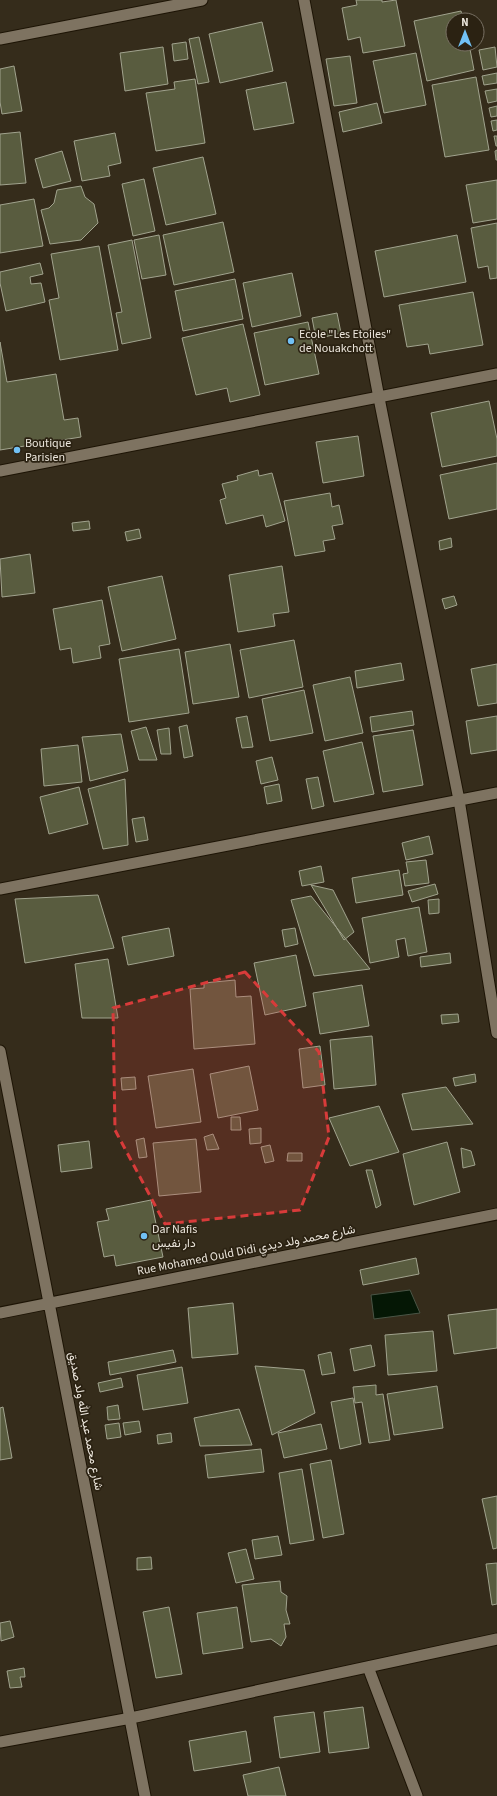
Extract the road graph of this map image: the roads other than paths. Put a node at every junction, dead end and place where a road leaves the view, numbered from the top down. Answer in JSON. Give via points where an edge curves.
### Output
{"nodes":[{"id":1,"x":202,"y":0,"type":"edge"},
{"id":2,"x":304,"y":0,"type":"edge"},
{"id":3,"x":0,"y":40,"type":"edge"},
{"id":4,"x":497,"y":374,"type":"edge"},
{"id":5,"x":379,"y":398,"type":"junction"},
{"id":6,"x":0,"y":471,"type":"edge"},
{"id":7,"x":497,"y":793,"type":"edge"},
{"id":8,"x":459,"y":800,"type":"junction"},
{"id":9,"x":0,"y":890,"type":"edge"},
{"id":10,"x":497,"y":1033,"type":"edge"},
{"id":11,"x":0,"y":1051,"type":"edge"},
{"id":12,"x":497,"y":1214,"type":"edge"},
{"id":13,"x":49,"y":1302,"type":"junction"},
{"id":14,"x":0,"y":1313,"type":"edge"},
{"id":15,"x":497,"y":1639,"type":"edge"},
{"id":16,"x":368,"y":1666,"type":"junction"},
{"id":17,"x":131,"y":1718,"type":"junction"},
{"id":18,"x":0,"y":1742,"type":"edge"},
{"id":19,"x":145,"y":1796,"type":"edge"},
{"id":20,"x":417,"y":1796,"type":"edge"}],
"edges":[{"from":1,"to":3,"type":"street"},
{"from":2,"to":5,"type":"street"},
{"from":4,"to":5,"type":"street"},
{"from":5,"to":6,"type":"street"},
{"from":5,"to":8,"type":"street"},
{"from":7,"to":8,"type":"street"},
{"from":8,"to":9,"type":"street"},
{"from":8,"to":10,"type":"street"},
{"from":11,"to":13,"type":"street","name":"شارع محمد عبد الله ولد صديق"},
{"from":12,"to":13,"type":"street","name":"Rue Mohamed Ould Didi شارع محمد ولد ديدي"},
{"from":13,"to":14,"type":"street","name":"Rue Mohamed Ould Didi شارع محمد ولد ديدي"},
{"from":13,"to":17,"type":"street","name":"شارع محمد عبد الله ولد صديق"},
{"from":15,"to":16,"type":"street"},
{"from":16,"to":17,"type":"street"},
{"from":16,"to":20,"type":"street"},
{"from":17,"to":18,"type":"street"},
{"from":17,"to":19,"type":"street","name":"شارع محمد عبد الله ولد صديق"}]}
